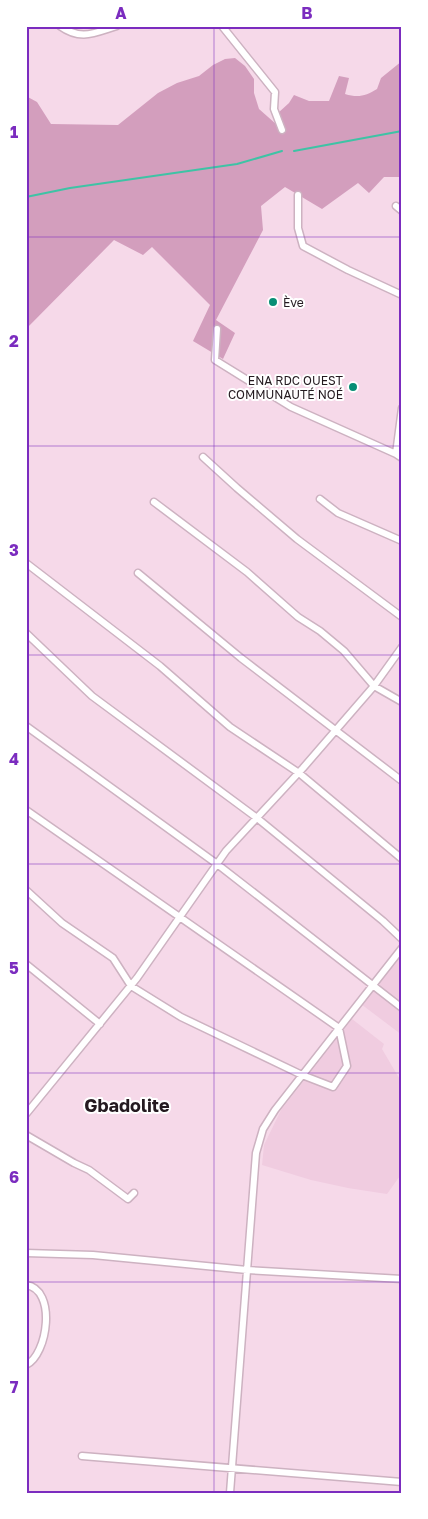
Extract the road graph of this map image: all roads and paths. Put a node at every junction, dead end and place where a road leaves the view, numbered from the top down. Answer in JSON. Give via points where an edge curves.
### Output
{"nodes":[{"id":1,"x":60,"y":26,"type":"edge"},
{"id":2,"x":117,"y":26,"type":"edge"},
{"id":3,"x":222,"y":26,"type":"edge"},
{"id":4,"x":282,"y":130,"type":"dead end"},
{"id":5,"x":298,"y":195,"type":"dead end"},
{"id":6,"x":396,"y":206,"type":"dead end"},
{"id":7,"x":402,"y":211,"type":"edge"},
{"id":8,"x":402,"y":295,"type":"edge"},
{"id":9,"x":217,"y":329,"type":"dead end"},
{"id":10,"x":402,"y":408,"type":"edge"},
{"id":11,"x":399,"y":456,"type":"edge"},
{"id":12,"x":202,"y":457,"type":"dead end"},
{"id":13,"x":320,"y":499,"type":"dead end"},
{"id":14,"x":154,"y":502,"type":"dead end"},
{"id":15,"x":402,"y":541,"type":"edge"},
{"id":16,"x":26,"y":563,"type":"edge"},
{"id":17,"x":138,"y":573,"type":"dead end"},
{"id":18,"x":402,"y":617,"type":"edge"},
{"id":19,"x":26,"y":633,"type":"edge"},
{"id":20,"x":402,"y":647,"type":"edge"},
{"id":21,"x":374,"y":686,"type":"junction"},
{"id":22,"x":402,"y":702,"type":"edge"},
{"id":23,"x":26,"y":726,"type":"edge"},
{"id":24,"x":336,"y":730,"type":"junction"},
{"id":25,"x":299,"y":773,"type":"junction"},
{"id":26,"x":402,"y":781,"type":"edge"},
{"id":27,"x":26,"y":810,"type":"edge"},
{"id":28,"x":257,"y":818,"type":"junction"},
{"id":29,"x":402,"y":859,"type":"edge"},
{"id":30,"x":216,"y":864,"type":"junction"},
{"id":31,"x":26,"y":890,"type":"edge"},
{"id":32,"x":180,"y":916,"type":"junction"},
{"id":33,"x":402,"y":939,"type":"edge"},
{"id":34,"x":402,"y":948,"type":"edge"},
{"id":35,"x":26,"y":964,"type":"edge"},
{"id":36,"x":372,"y":985,"type":"junction"},
{"id":37,"x":131,"y":986,"type":"junction"},
{"id":38,"x":402,"y":1008,"type":"edge"},
{"id":39,"x":100,"y":1024,"type":"junction"},
{"id":40,"x":339,"y":1028,"type":"junction"},
{"id":41,"x":302,"y":1075,"type":"junction"},
{"id":42,"x":26,"y":1114,"type":"edge"},
{"id":43,"x":26,"y":1135,"type":"edge"},
{"id":44,"x":134,"y":1193,"type":"dead end"},
{"id":45,"x":26,"y":1254,"type":"edge"},
{"id":46,"x":247,"y":1270,"type":"junction"},
{"id":47,"x":402,"y":1279,"type":"edge"},
{"id":48,"x":26,"y":1285,"type":"edge"},
{"id":49,"x":26,"y":1365,"type":"edge"},
{"id":50,"x":82,"y":1456,"type":"dead end"},
{"id":51,"x":232,"y":1468,"type":"junction"},
{"id":52,"x":402,"y":1482,"type":"edge"},
{"id":53,"x":230,"y":1493,"type":"edge"}],
"edges":[{"from":1,"to":2,"type":"street","via":[[78,35]]},
{"from":3,"to":4,"type":"street","via":[[275,92],[274,109]]},
{"from":5,"to":8,"type":"street","via":[[298,228],[304,246]]},
{"from":6,"to":7,"type":"street"},
{"from":9,"to":11,"type":"street","via":[[215,360],[291,407]]},
{"from":10,"to":11,"type":"street"},
{"from":12,"to":18,"type":"street","via":[[297,539]]},
{"from":13,"to":15,"type":"street","via":[[338,512]]},
{"from":14,"to":21,"type":"street","via":[[344,651]]},
{"from":16,"to":25,"type":"street","via":[[160,666],[230,727]]},
{"from":17,"to":24,"type":"street","via":[[241,658]]},
{"from":19,"to":28,"type":"street","via":[[92,696]]},
{"from":20,"to":21,"type":"street"},
{"from":21,"to":22,"type":"street"},
{"from":21,"to":24,"type":"street"},
{"from":23,"to":30,"type":"street"},
{"from":24,"to":25,"type":"street"},
{"from":24,"to":26,"type":"street"},
{"from":25,"to":28,"type":"street"},
{"from":25,"to":29,"type":"street"},
{"from":27,"to":32,"type":"street"},
{"from":28,"to":30,"type":"street"},
{"from":28,"to":33,"type":"street"},
{"from":30,"to":32,"type":"street"},
{"from":30,"to":36,"type":"street"},
{"from":31,"to":37,"type":"street","via":[[62,924],[113,958]]},
{"from":32,"to":37,"type":"street"},
{"from":32,"to":40,"type":"street"},
{"from":34,"to":36,"type":"street"},
{"from":35,"to":39,"type":"street"},
{"from":36,"to":38,"type":"street"},
{"from":36,"to":40,"type":"street"},
{"from":37,"to":39,"type":"street"},
{"from":37,"to":41,"type":"street","via":[[182,1017]]},
{"from":39,"to":42,"type":"street"},
{"from":40,"to":41,"type":"street"},
{"from":40,"to":41,"type":"street","via":[[347,1066],[333,1087]]},
{"from":41,"to":46,"type":"street","via":[[263,1129],[258,1145]]},
{"from":43,"to":44,"type":"street","via":[[89,1170],[128,1199]]},
{"from":45,"to":46,"type":"street","via":[[93,1255]]},
{"from":46,"to":47,"type":"street"},
{"from":46,"to":51,"type":"street"},
{"from":48,"to":49,"type":"street","via":[[36,1288],[43,1297],[46,1321],[38,1355]]},
{"from":50,"to":51,"type":"street"},
{"from":51,"to":52,"type":"street"},
{"from":51,"to":53,"type":"street"}]}
